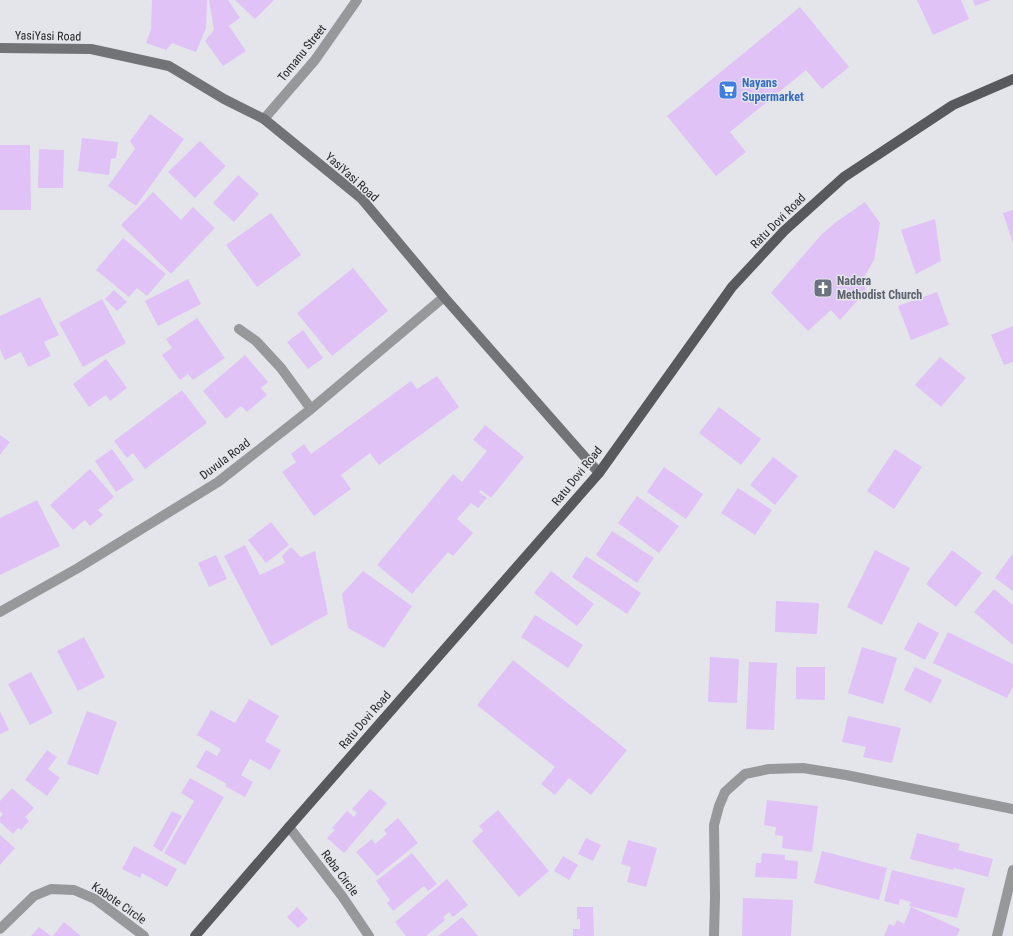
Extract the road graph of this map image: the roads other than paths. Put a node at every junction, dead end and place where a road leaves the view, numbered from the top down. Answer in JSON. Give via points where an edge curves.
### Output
{"nodes":[{"id":1,"x":357,"y":0,"type":"edge"},
{"id":2,"x":0,"y":48,"type":"edge"},
{"id":3,"x":1013,"y":79,"type":"edge"},
{"id":4,"x":264,"y":119,"type":"junction"},
{"id":5,"x":444,"y":297,"type":"junction"},
{"id":6,"x":239,"y":329,"type":"dead end"},
{"id":7,"x":311,"y":409,"type":"junction"},
{"id":8,"x":599,"y":473,"type":"junction"},
{"id":9,"x":0,"y":612,"type":"edge"},
{"id":10,"x":1013,"y":809,"type":"edge"},
{"id":11,"x":289,"y":827,"type":"junction"},
{"id":12,"x":1013,"y":870,"type":"edge"},
{"id":13,"x":0,"y":929,"type":"edge"},
{"id":14,"x":144,"y":936,"type":"edge"},
{"id":15,"x":195,"y":936,"type":"edge"},
{"id":16,"x":369,"y":936,"type":"edge"},
{"id":17,"x":714,"y":936,"type":"edge"},
{"id":18,"x":997,"y":936,"type":"edge"}],
"edges":[{"from":1,"to":4,"type":"street","name":"Tomanu Street","via":[[315,60]]},
{"from":2,"to":4,"type":"main road","name":"YasiYasi Road","via":[[91,49],[169,66],[224,99]]},
{"from":3,"to":8,"type":"main road","name":"Ratu Dovi Road","via":[[953,106],[844,176],[784,231],[732,287]]},
{"from":4,"to":5,"type":"main road","name":"YasiYasi Road","via":[[360,198]]},
{"from":5,"to":7,"type":"street","name":"Duvula Road"},
{"from":5,"to":8,"type":"main road","name":"YasiYasi Road"},
{"from":6,"to":7,"type":"street","via":[[256,341],[281,368]]},
{"from":7,"to":9,"type":"street","name":"Duvula Road","via":[[218,482],[78,568]]},
{"from":8,"to":11,"type":"main road","name":"Ratu Dovi Road"},
{"from":10,"to":17,"type":"street","via":[[803,768],[769,769],[745,774],[725,792],[714,825]]},
{"from":11,"to":15,"type":"main road","name":"Ratu Dovi Road"},
{"from":11,"to":16,"type":"street","name":"Reba Circle"},
{"from":12,"to":18,"type":"street"},
{"from":13,"to":14,"type":"street","name":"Kabote Circle","via":[[34,896],[51,888],[74,890],[95,899]]}]}
